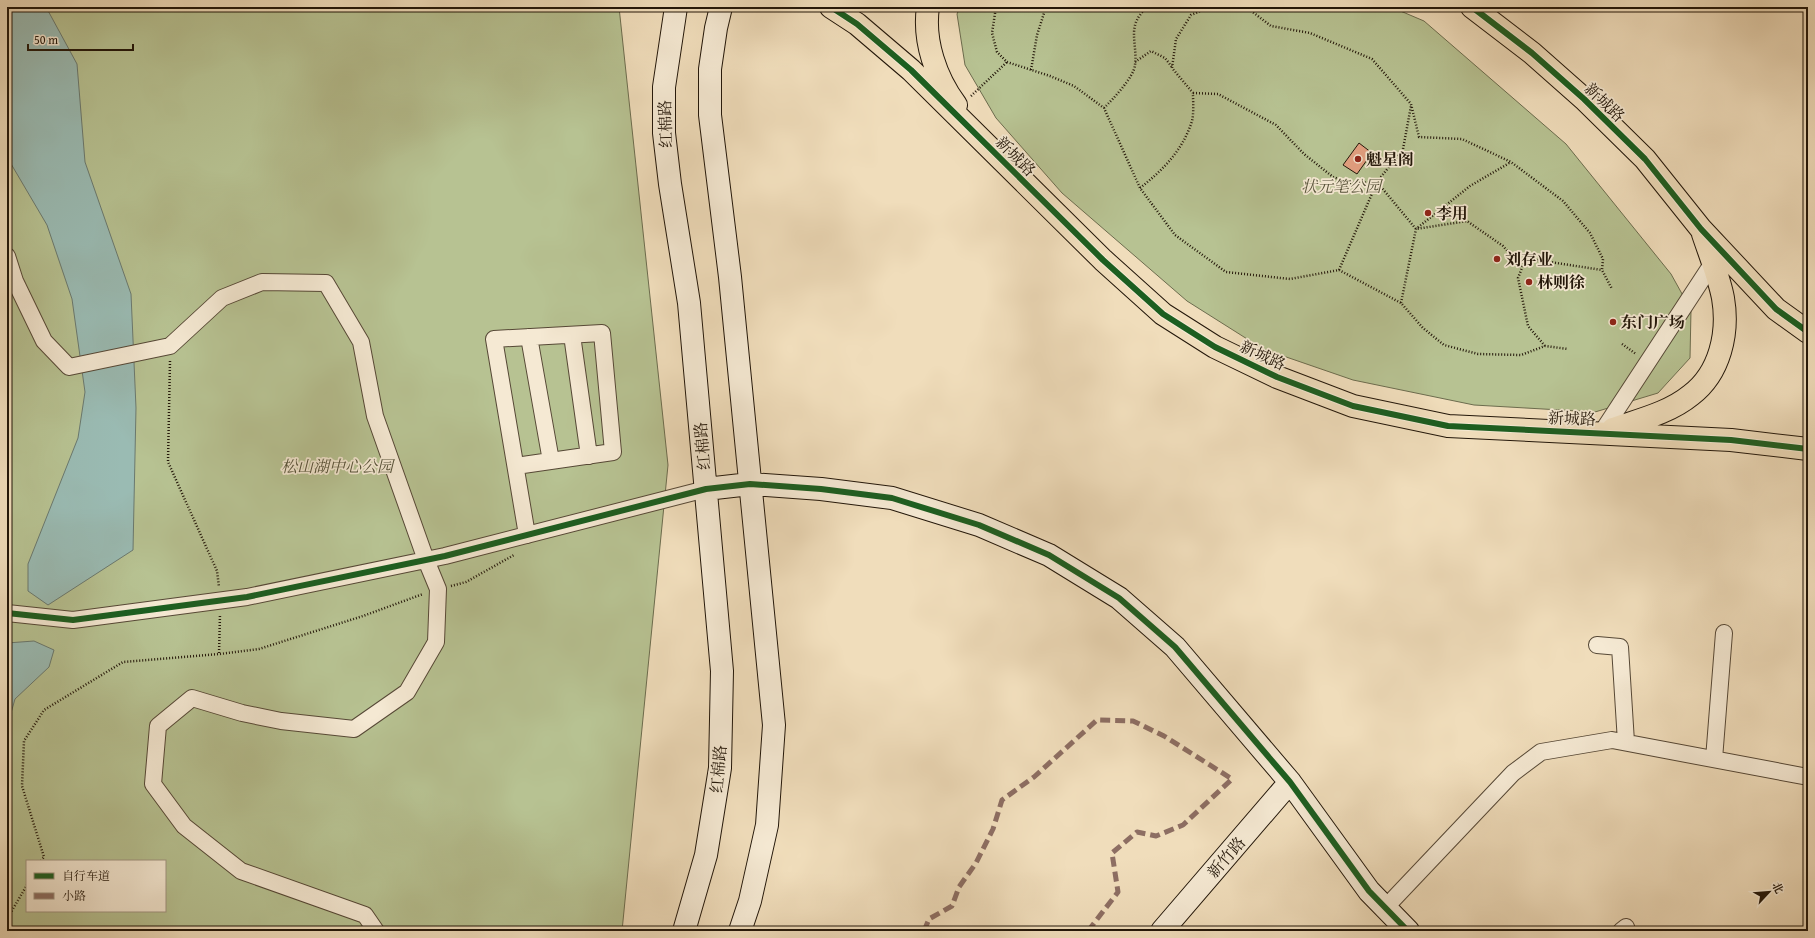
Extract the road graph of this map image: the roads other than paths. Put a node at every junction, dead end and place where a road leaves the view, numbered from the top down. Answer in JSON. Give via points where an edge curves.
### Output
{"nodes":[{"id":1,"x":676,"y":7,"type":"edge"},
{"id":2,"x":721,"y":7,"type":"edge"},
{"id":3,"x":831,"y":7,"type":"edge"},
{"id":4,"x":928,"y":7,"type":"edge"},
{"id":5,"x":1472,"y":7,"type":"edge"},
{"id":6,"x":981,"y":139,"type":"junction"},
{"id":7,"x":1702,"y":229,"type":"junction"},
{"id":8,"x":7,"y":256,"type":"edge"},
{"id":9,"x":1712,"y":264,"type":"junction"},
{"id":10,"x":1808,"y":332,"type":"edge"},
{"id":11,"x":572,"y":335,"type":"junction"},
{"id":12,"x":529,"y":337,"type":"junction"},
{"id":13,"x":1602,"y":432,"type":"junction"},
{"id":14,"x":1808,"y":449,"type":"edge"},
{"id":15,"x":589,"y":456,"type":"junction"},
{"id":16,"x":551,"y":461,"type":"junction"},
{"id":17,"x":516,"y":466,"type":"junction"},
{"id":18,"x":750,"y":484,"type":"junction"},
{"id":19,"x":706,"y":489,"type":"junction"},
{"id":20,"x":527,"y":535,"type":"junction"},
{"id":21,"x":426,"y":560,"type":"junction"},
{"id":22,"x":7,"y":614,"type":"edge"},
{"id":23,"x":1724,"y":633,"type":"dead end"},
{"id":24,"x":1597,"y":645,"type":"dead end"},
{"id":25,"x":1626,"y":742,"type":"junction"},
{"id":26,"x":1714,"y":759,"type":"junction"},
{"id":27,"x":1808,"y":777,"type":"edge"},
{"id":28,"x":1290,"y":782,"type":"junction"},
{"id":29,"x":1385,"y":908,"type":"junction"},
{"id":30,"x":376,"y":931,"type":"edge"},
{"id":31,"x":684,"y":931,"type":"edge"},
{"id":32,"x":740,"y":931,"type":"edge"},
{"id":33,"x":1162,"y":931,"type":"edge"},
{"id":34,"x":1408,"y":931,"type":"edge"},
{"id":35,"x":1621,"y":931,"type":"edge"},
{"id":36,"x":1627,"y":931,"type":"edge"}],
"edges":[{"from":1,"to":19,"type":"main road","name":"红棉路","via":[[664,87],[664,133],[689,303]]},
{"from":2,"to":18,"type":"main road","via":[[710,69],[710,115],[730,277]]},
{"from":3,"to":6,"type":"main road","name":"新城路","via":[[857,24],[911,70]]},
{"from":4,"to":6,"type":"main road","via":[[926,23],[932,58],[952,100]]},
{"from":5,"to":7,"type":"main road","name":"新城路","via":[[1532,53],[1584,99],[1645,159]]},
{"from":6,"to":13,"type":"main road","name":"新城路","via":[[1102,260],[1163,314],[1215,347],[1277,377],[1353,406],[1448,426]]},
{"from":7,"to":9,"type":"main road"},
{"from":7,"to":10,"type":"main road","name":"新城路","via":[[1776,309]]},
{"from":8,"to":21,"type":"street","via":[[15,281],[44,341],[69,367],[170,346],[222,298],[262,282],[326,283],[361,342],[375,416]]},
{"from":9,"to":13,"type":"street"},
{"from":9,"to":13,"type":"main road","via":[[1723,298],[1725,326],[1721,351],[1709,376],[1692,395],[1671,407]]},
{"from":11,"to":12,"type":"street"},
{"from":11,"to":15,"type":"street"},
{"from":11,"to":15,"type":"street","via":[[602,333],[613,452]]},
{"from":12,"to":16,"type":"street"},
{"from":12,"to":17,"type":"street","via":[[494,339]]},
{"from":13,"to":14,"type":"main road","name":"新城路","via":[[1731,440]]},
{"from":15,"to":16,"type":"street"},
{"from":16,"to":17,"type":"street"},
{"from":17,"to":20,"type":"street"},
{"from":18,"to":19,"type":"main road"},
{"from":18,"to":28,"type":"main road","via":[[892,498],[979,525],[1049,555],[1119,598],[1175,647]]},
{"from":18,"to":32,"type":"main road","via":[[774,725],[767,825],[750,901]]},
{"from":19,"to":20,"type":"street"},
{"from":19,"to":31,"type":"main road","name":"红棉路","via":[[722,671],[720,768],[706,856]]},
{"from":20,"to":21,"type":"street"},
{"from":21,"to":22,"type":"street","via":[[247,597],[73,620]]},
{"from":21,"to":30,"type":"street","via":[[438,589],[436,642],[407,692],[354,729],[281,721],[242,713],[192,698],[158,726],[153,784],[184,826],[241,871],[365,915]]},
{"from":23,"to":26,"type":"street"},
{"from":24,"to":25,"type":"street","via":[[1620,647]]},
{"from":25,"to":26,"type":"street"},
{"from":25,"to":29,"type":"street","via":[[1612,740],[1541,752],[1513,773]]},
{"from":26,"to":27,"type":"street"},
{"from":28,"to":29,"type":"main road","via":[[1368,891]]},
{"from":28,"to":33,"type":"main road","name":"新竹路"},
{"from":29,"to":34,"type":"main road"},
{"from":35,"to":36,"type":"street","via":[[1626,928]]}]}
